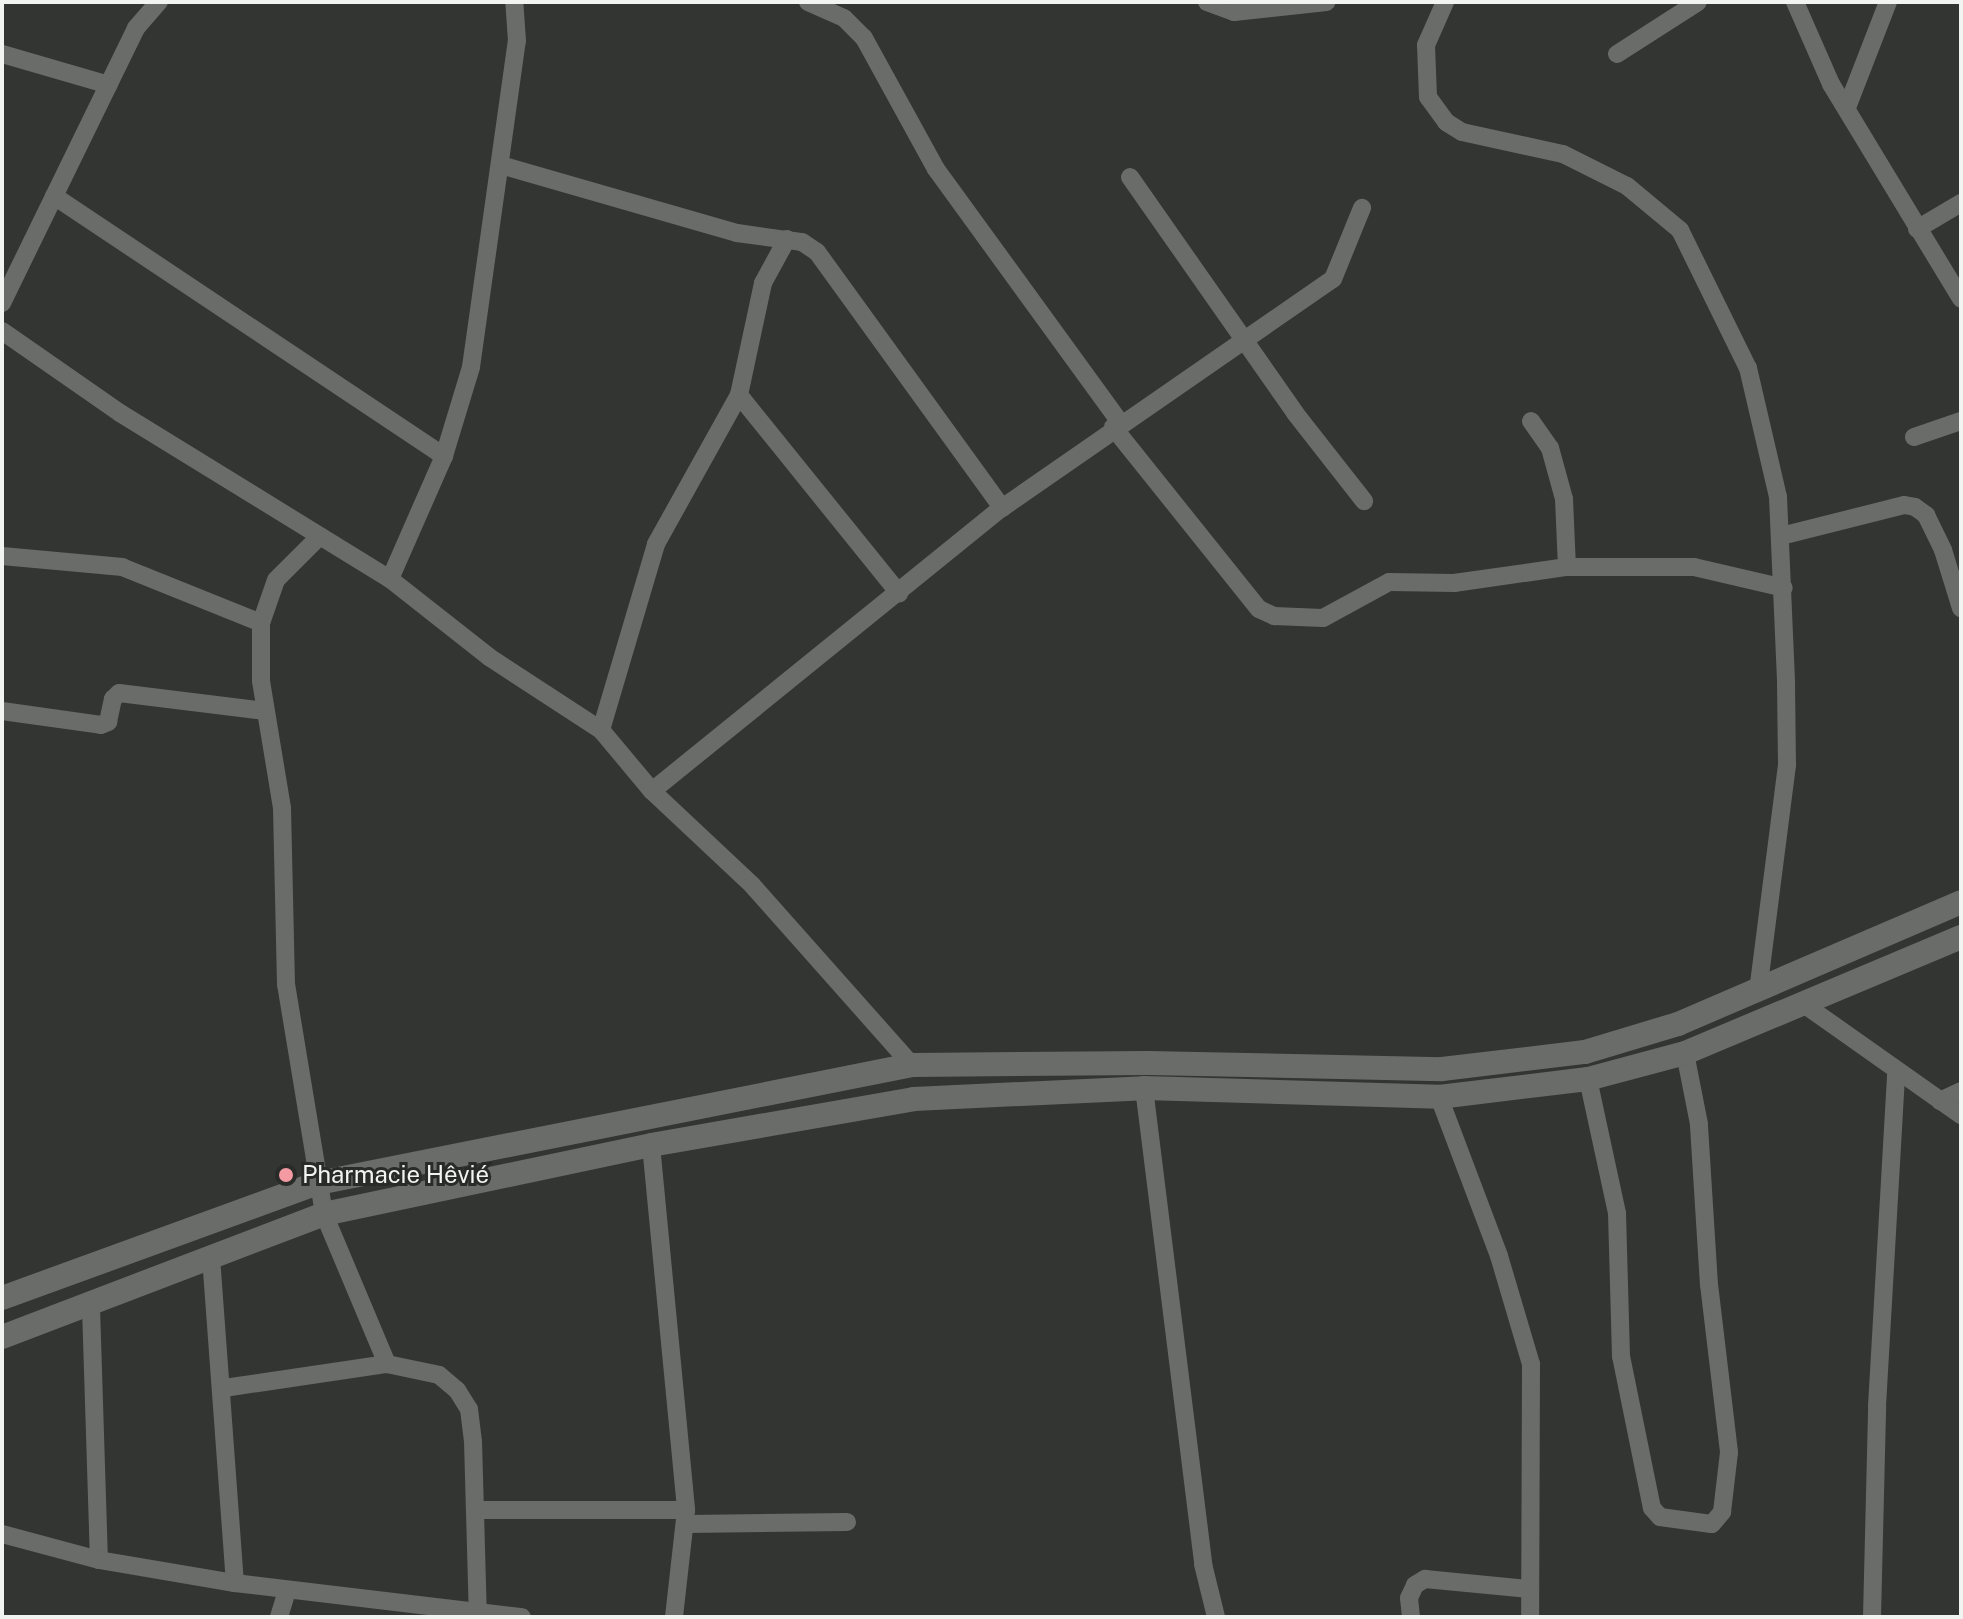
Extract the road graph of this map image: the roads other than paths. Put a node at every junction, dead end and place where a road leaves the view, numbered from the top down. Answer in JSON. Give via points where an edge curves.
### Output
{"nodes":[{"id":1,"x":159,"y":2,"type":"edge"},
{"id":2,"x":514,"y":2,"type":"edge"},
{"id":3,"x":808,"y":2,"type":"edge"},
{"id":4,"x":1207,"y":2,"type":"edge"},
{"id":5,"x":1326,"y":2,"type":"edge"},
{"id":6,"x":1445,"y":2,"type":"edge"},
{"id":7,"x":1698,"y":2,"type":"edge"},
{"id":8,"x":1795,"y":2,"type":"edge"},
{"id":9,"x":1888,"y":2,"type":"edge"},
{"id":10,"x":2,"y":54,"type":"edge"},
{"id":11,"x":1617,"y":54,"type":"dead end"},
{"id":12,"x":109,"y":85,"type":"junction"},
{"id":13,"x":1848,"y":105,"type":"junction"},
{"id":14,"x":501,"y":165,"type":"junction"},
{"id":15,"x":1130,"y":177,"type":"dead end"},
{"id":16,"x":54,"y":196,"type":"junction"},
{"id":17,"x":1961,"y":203,"type":"edge"},
{"id":18,"x":1362,"y":208,"type":"dead end"},
{"id":19,"x":1917,"y":229,"type":"junction"},
{"id":20,"x":787,"y":239,"type":"junction"},
{"id":21,"x":1961,"y":299,"type":"edge"},
{"id":22,"x":2,"y":303,"type":"edge"},
{"id":23,"x":2,"y":331,"type":"edge"},
{"id":24,"x":1244,"y":342,"type":"junction"},
{"id":25,"x":739,"y":395,"type":"junction"},
{"id":26,"x":1531,"y":421,"type":"dead end"},
{"id":27,"x":1961,"y":421,"type":"edge"},
{"id":28,"x":1117,"y":424,"type":"junction"},
{"id":29,"x":1914,"y":437,"type":"dead end"},
{"id":30,"x":444,"y":456,"type":"junction"},
{"id":31,"x":1364,"y":501,"type":"dead end"},
{"id":32,"x":1002,"y":508,"type":"junction"},
{"id":33,"x":1781,"y":536,"type":"junction"},
{"id":34,"x":318,"y":538,"type":"junction"},
{"id":35,"x":2,"y":556,"type":"edge"},
{"id":36,"x":1567,"y":567,"type":"junction"},
{"id":37,"x":390,"y":579,"type":"junction"},
{"id":38,"x":1784,"y":588,"type":"junction"},
{"id":39,"x":899,"y":593,"type":"junction"},
{"id":40,"x":1961,"y":608,"type":"edge"},
{"id":41,"x":261,"y":623,"type":"junction"},
{"id":42,"x":2,"y":711,"type":"edge"},
{"id":43,"x":265,"y":711,"type":"junction"},
{"id":44,"x":601,"y":730,"type":"junction"},
{"id":45,"x":652,"y":791,"type":"junction"},
{"id":46,"x":1961,"y":902,"type":"edge"},
{"id":47,"x":1961,"y":937,"type":"edge"},
{"id":48,"x":1758,"y":992,"type":"junction"},
{"id":49,"x":1805,"y":1005,"type":"junction"},
{"id":50,"x":1685,"y":1053,"type":"junction"},
{"id":51,"x":912,"y":1065,"type":"junction"},
{"id":52,"x":1896,"y":1072,"type":"junction"},
{"id":53,"x":1588,"y":1079,"type":"junction"},
{"id":54,"x":1144,"y":1088,"type":"junction"},
{"id":55,"x":1961,"y":1091,"type":"edge"},
{"id":56,"x":1439,"y":1097,"type":"junction"},
{"id":57,"x":1940,"y":1101,"type":"junction"},
{"id":58,"x":1961,"y":1115,"type":"edge"},
{"id":59,"x":651,"y":1145,"type":"junction"},
{"id":60,"x":318,"y":1183,"type":"junction"},
{"id":61,"x":324,"y":1214,"type":"junction"},
{"id":62,"x":211,"y":1257,"type":"junction"},
{"id":63,"x":2,"y":1298,"type":"edge"},
{"id":64,"x":91,"y":1307,"type":"junction"},
{"id":65,"x":2,"y":1337,"type":"edge"},
{"id":66,"x":387,"y":1364,"type":"junction"},
{"id":67,"x":224,"y":1388,"type":"junction"},
{"id":68,"x":475,"y":1510,"type":"junction"},
{"id":69,"x":686,"y":1517,"type":"junction"},
{"id":70,"x":847,"y":1522,"type":"dead end"},
{"id":71,"x":2,"y":1534,"type":"edge"},
{"id":72,"x":99,"y":1560,"type":"junction"},
{"id":73,"x":235,"y":1583,"type":"junction"},
{"id":74,"x":1529,"y":1589,"type":"junction"},
{"id":75,"x":287,"y":1591,"type":"junction"},
{"id":76,"x":477,"y":1615,"type":"edge"},
{"id":77,"x":279,"y":1617,"type":"edge"},
{"id":78,"x":522,"y":1617,"type":"edge"},
{"id":79,"x":674,"y":1617,"type":"edge"},
{"id":80,"x":1216,"y":1617,"type":"edge"},
{"id":81,"x":1411,"y":1617,"type":"edge"},
{"id":82,"x":1530,"y":1617,"type":"edge"},
{"id":83,"x":1872,"y":1617,"type":"edge"}],
"edges":[{"from":1,"to":12,"type":"street","via":[[136,28]]},
{"from":2,"to":14,"type":"street","via":[[517,41]]},
{"from":3,"to":28,"type":"street","via":[[844,18],[864,38],[936,169]]},
{"from":4,"to":5,"type":"street","via":[[1234,12]]},
{"from":6,"to":33,"type":"street","via":[[1426,45],[1428,97],[1446,122],[1462,132],[1563,154],[1627,186],[1680,230],[1748,368],[1766,429]]},
{"from":7,"to":11,"type":"street"},
{"from":8,"to":13,"type":"street","via":[[1831,84]]},
{"from":9,"to":13,"type":"street"},
{"from":10,"to":12,"type":"street"},
{"from":12,"to":16,"type":"street"},
{"from":13,"to":19,"type":"street"},
{"from":14,"to":20,"type":"street","via":[[737,233]]},
{"from":14,"to":30,"type":"street","via":[[471,367]]},
{"from":15,"to":24,"type":"street"},
{"from":16,"to":22,"type":"street"},
{"from":16,"to":30,"type":"street"},
{"from":17,"to":19,"type":"street"},
{"from":18,"to":24,"type":"street","via":[[1333,279]]},
{"from":19,"to":21,"type":"street"},
{"from":20,"to":25,"type":"street","via":[[763,283]]},
{"from":20,"to":32,"type":"street","via":[[817,252]]},
{"from":23,"to":34,"type":"street"},
{"from":24,"to":28,"type":"street"},
{"from":24,"to":31,"type":"street"},
{"from":25,"to":39,"type":"street"},
{"from":25,"to":44,"type":"street","via":[[656,544]]},
{"from":26,"to":36,"type":"street","via":[[1550,448],[1564,499]]},
{"from":27,"to":29,"type":"street"},
{"from":28,"to":32,"type":"street"},
{"from":28,"to":36,"type":"street","via":[[1259,609],[1274,616],[1323,618],[1389,582],[1454,583]]},
{"from":30,"to":37,"type":"street"},
{"from":32,"to":39,"type":"street"},
{"from":33,"to":38,"type":"street"},
{"from":33,"to":40,"type":"street","via":[[1904,505],[1915,507],[1926,515],[1943,550]]},
{"from":34,"to":37,"type":"street"},
{"from":34,"to":41,"type":"street","via":[[276,580]]},
{"from":35,"to":41,"type":"street","via":[[122,567]]},
{"from":36,"to":38,"type":"street","via":[[1694,567]]},
{"from":37,"to":44,"type":"street","via":[[489,657]]},
{"from":38,"to":48,"type":"street","via":[[1787,765]]},
{"from":39,"to":45,"type":"street"},
{"from":41,"to":43,"type":"street"},
{"from":42,"to":43,"type":"street","via":[[101,725],[108,722],[119,693]]},
{"from":43,"to":60,"type":"street","via":[[282,808],[286,984]]},
{"from":44,"to":45,"type":"street"},
{"from":45,"to":51,"type":"street","via":[[752,885]]},
{"from":46,"to":48,"type":"street"},
{"from":47,"to":49,"type":"street"},
{"from":48,"to":51,"type":"street","via":[[1678,1024],[1585,1052],[1442,1069]]},
{"from":49,"to":50,"type":"street"},
{"from":49,"to":52,"type":"street"},
{"from":50,"to":53,"type":"street"},
{"from":50,"to":53,"type":"street","via":[[1699,1124],[1709,1285],[1729,1452],[1722,1512],[1712,1524],[1660,1517],[1652,1508],[1621,1356],[1617,1213]]},
{"from":51,"to":60,"type":"street"},
{"from":52,"to":57,"type":"street"},
{"from":52,"to":83,"type":"street","via":[[1877,1406]]},
{"from":53,"to":56,"type":"street"},
{"from":54,"to":56,"type":"street"},
{"from":54,"to":59,"type":"street","via":[[914,1099]]},
{"from":54,"to":80,"type":"street","via":[[1203,1564]]},
{"from":55,"to":57,"type":"street"},
{"from":56,"to":74,"type":"street","via":[[1499,1256],[1531,1364]]},
{"from":57,"to":58,"type":"street"},
{"from":59,"to":61,"type":"street"},
{"from":59,"to":69,"type":"street"},
{"from":60,"to":61,"type":"street"},
{"from":60,"to":63,"type":"street"},
{"from":61,"to":62,"type":"street"},
{"from":61,"to":66,"type":"street"},
{"from":62,"to":64,"type":"street"},
{"from":62,"to":67,"type":"street"},
{"from":64,"to":65,"type":"street"},
{"from":64,"to":72,"type":"street"},
{"from":66,"to":67,"type":"street","via":[[354,1364]]},
{"from":66,"to":68,"type":"street","via":[[439,1375],[469,1409]]},
{"from":67,"to":73,"type":"street"},
{"from":68,"to":69,"type":"street"},
{"from":68,"to":76,"type":"street"},
{"from":69,"to":70,"type":"street"},
{"from":69,"to":79,"type":"street"},
{"from":71,"to":72,"type":"street"},
{"from":72,"to":73,"type":"street"},
{"from":73,"to":75,"type":"street"},
{"from":74,"to":81,"type":"street","via":[[1425,1579],[1409,1598]]},
{"from":74,"to":82,"type":"street"},
{"from":75,"to":76,"type":"street"},
{"from":75,"to":77,"type":"street"},
{"from":76,"to":78,"type":"street"}]}
